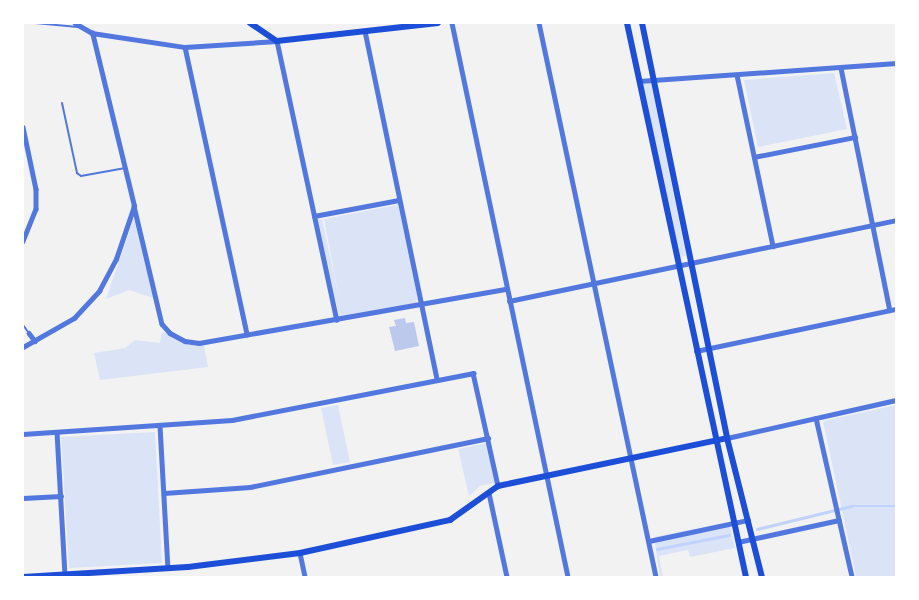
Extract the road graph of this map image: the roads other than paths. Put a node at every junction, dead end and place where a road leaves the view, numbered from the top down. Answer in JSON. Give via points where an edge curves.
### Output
{"nodes":[{"id":1,"x":35,"y":23,"type":"edge"},
{"id":2,"x":250,"y":23,"type":"edge"},
{"id":3,"x":438,"y":23,"type":"edge"},
{"id":4,"x":452,"y":23,"type":"edge"},
{"id":5,"x":539,"y":23,"type":"edge"},
{"id":6,"x":627,"y":23,"type":"edge"},
{"id":7,"x":642,"y":23,"type":"edge"},
{"id":8,"x":77,"y":25,"type":"edge"},
{"id":9,"x":365,"y":31,"type":"junction"},
{"id":10,"x":92,"y":33,"type":"junction"},
{"id":11,"x":277,"y":41,"type":"junction"},
{"id":12,"x":185,"y":47,"type":"junction"},
{"id":13,"x":896,"y":63,"type":"edge"},
{"id":14,"x":841,"y":68,"type":"junction"},
{"id":15,"x":737,"y":75,"type":"junction"},
{"id":16,"x":654,"y":80,"type":"junction"},
{"id":17,"x":639,"y":81,"type":"junction"},
{"id":18,"x":62,"y":103,"type":"dead end"},
{"id":19,"x":23,"y":127,"type":"edge"},
{"id":20,"x":855,"y":136,"type":"junction"},
{"id":21,"x":754,"y":157,"type":"junction"},
{"id":22,"x":125,"y":168,"type":"junction"},
{"id":23,"x":400,"y":200,"type":"junction"},
{"id":24,"x":134,"y":206,"type":"junction"},
{"id":25,"x":314,"y":216,"type":"junction"},
{"id":26,"x":896,"y":220,"type":"edge"},
{"id":27,"x":873,"y":225,"type":"junction"},
{"id":28,"x":23,"y":242,"type":"edge"},
{"id":29,"x":773,"y":246,"type":"junction"},
{"id":30,"x":690,"y":262,"type":"junction"},
{"id":31,"x":677,"y":265,"type":"junction"},
{"id":32,"x":593,"y":283,"type":"junction"},
{"id":33,"x":506,"y":289,"type":"junction"},
{"id":34,"x":509,"y":302,"type":"junction"},
{"id":35,"x":420,"y":304,"type":"junction"},
{"id":36,"x":893,"y":309,"type":"edge"},
{"id":37,"x":337,"y":320,"type":"junction"},
{"id":38,"x":23,"y":325,"type":"edge"},
{"id":39,"x":29,"y":333,"type":"joint"},
{"id":40,"x":247,"y":334,"type":"junction"},
{"id":41,"x":36,"y":341,"type":"junction"},
{"id":42,"x":23,"y":347,"type":"edge"},
{"id":43,"x":708,"y":348,"type":"junction"},
{"id":44,"x":696,"y":351,"type":"junction"},
{"id":45,"x":436,"y":380,"type":"junction"},
{"id":46,"x":896,"y":400,"type":"edge"},
{"id":47,"x":816,"y":418,"type":"junction"},
{"id":48,"x":160,"y":426,"type":"junction"},
{"id":49,"x":57,"y":432,"type":"junction"},
{"id":50,"x":23,"y":434,"type":"edge"},
{"id":51,"x":488,"y":438,"type":"junction"},
{"id":52,"x":727,"y":438,"type":"junction"},
{"id":53,"x":715,"y":440,"type":"junction"},
{"id":54,"x":630,"y":460,"type":"junction"},
{"id":55,"x":547,"y":476,"type":"junction"},
{"id":56,"x":498,"y":486,"type":"junction"},
{"id":57,"x":489,"y":492,"type":"junction"},
{"id":58,"x":164,"y":493,"type":"junction"},
{"id":59,"x":61,"y":496,"type":"junction"},
{"id":60,"x":23,"y":498,"type":"edge"},
{"id":61,"x":748,"y":520,"type":"junction"},
{"id":62,"x":839,"y":520,"type":"junction"},
{"id":63,"x":734,"y":523,"type":"junction"},
{"id":64,"x":753,"y":539,"type":"junction"},
{"id":65,"x":649,"y":541,"type":"junction"},
{"id":66,"x":738,"y":542,"type":"junction"},
{"id":67,"x":300,"y":553,"type":"junction"},
{"id":68,"x":168,"y":568,"type":"junction"},
{"id":69,"x":65,"y":574,"type":"junction"},
{"id":70,"x":93,"y":575,"type":"edge"},
{"id":71,"x":23,"y":577,"type":"edge"},
{"id":72,"x":42,"y":577,"type":"edge"},
{"id":73,"x":305,"y":577,"type":"edge"},
{"id":74,"x":507,"y":577,"type":"edge"},
{"id":75,"x":568,"y":577,"type":"edge"},
{"id":76,"x":656,"y":577,"type":"edge"},
{"id":77,"x":746,"y":577,"type":"edge"},
{"id":78,"x":762,"y":577,"type":"edge"},
{"id":79,"x":852,"y":577,"type":"edge"}],
"edges":[{"from":1,"to":8,"type":"lane"},
{"from":2,"to":11,"type":"main road"},
{"from":3,"to":9,"type":"main road"},
{"from":4,"to":33,"type":"street"},
{"from":5,"to":32,"type":"street"},
{"from":6,"to":17,"type":"main road"},
{"from":7,"to":16,"type":"main road"},
{"from":8,"to":10,"type":"street"},
{"from":9,"to":11,"type":"main road"},
{"from":9,"to":23,"type":"street"},
{"from":10,"to":12,"type":"street"},
{"from":10,"to":22,"type":"street"},
{"from":11,"to":12,"type":"street"},
{"from":11,"to":25,"type":"street"},
{"from":12,"to":40,"type":"street"},
{"from":13,"to":14,"type":"street"},
{"from":14,"to":15,"type":"street"},
{"from":14,"to":20,"type":"street"},
{"from":15,"to":16,"type":"street"},
{"from":15,"to":21,"type":"street"},
{"from":16,"to":17,"type":"street"},
{"from":16,"to":30,"type":"main road"},
{"from":17,"to":31,"type":"main road"},
{"from":18,"to":22,"type":"lane","via":[[77,173]]},
{"from":19,"to":28,"type":"street","via":[[36,188],[36,209]]},
{"from":20,"to":21,"type":"street"},
{"from":20,"to":27,"type":"street"},
{"from":21,"to":29,"type":"street"},
{"from":22,"to":24,"type":"street"},
{"from":23,"to":25,"type":"street"},
{"from":23,"to":35,"type":"street"},
{"from":24,"to":40,"type":"street","via":[[162,324],[177,338],[199,343]]},
{"from":24,"to":41,"type":"street","via":[[116,259],[99,291],[74,318]]},
{"from":25,"to":37,"type":"street"},
{"from":26,"to":27,"type":"street"},
{"from":27,"to":29,"type":"street"},
{"from":27,"to":36,"type":"street"},
{"from":29,"to":30,"type":"street"},
{"from":30,"to":31,"type":"street"},
{"from":30,"to":43,"type":"main road"},
{"from":31,"to":32,"type":"street"},
{"from":31,"to":44,"type":"main road"},
{"from":32,"to":34,"type":"street"},
{"from":32,"to":54,"type":"street"},
{"from":33,"to":34,"type":"street"},
{"from":33,"to":35,"type":"street"},
{"from":34,"to":55,"type":"street"},
{"from":35,"to":37,"type":"street"},
{"from":35,"to":45,"type":"street"},
{"from":36,"to":43,"type":"street"},
{"from":37,"to":40,"type":"street"},
{"from":38,"to":39,"type":"lane"},
{"from":39,"to":41,"type":"street"},
{"from":41,"to":42,"type":"street"},
{"from":43,"to":44,"type":"street"},
{"from":43,"to":52,"type":"main road"},
{"from":44,"to":53,"type":"main road"},
{"from":45,"to":48,"type":"street","via":[[232,420]]},
{"from":45,"to":51,"type":"street","via":[[474,373]]},
{"from":46,"to":47,"type":"street"},
{"from":47,"to":52,"type":"street"},
{"from":47,"to":62,"type":"street"},
{"from":48,"to":49,"type":"street"},
{"from":48,"to":58,"type":"street"},
{"from":49,"to":50,"type":"street"},
{"from":49,"to":59,"type":"street"},
{"from":51,"to":56,"type":"street"},
{"from":51,"to":58,"type":"street","via":[[250,487]]},
{"from":52,"to":53,"type":"main road"},
{"from":52,"to":61,"type":"main road"},
{"from":53,"to":54,"type":"main road"},
{"from":53,"to":63,"type":"main road"},
{"from":54,"to":55,"type":"main road"},
{"from":54,"to":65,"type":"street"},
{"from":55,"to":56,"type":"main road"},
{"from":55,"to":75,"type":"street"},
{"from":56,"to":57,"type":"main road"},
{"from":57,"to":67,"type":"main road","via":[[450,520]]},
{"from":57,"to":74,"type":"street"},
{"from":58,"to":68,"type":"street"},
{"from":59,"to":60,"type":"street"},
{"from":59,"to":69,"type":"street"},
{"from":61,"to":63,"type":"street"},
{"from":61,"to":64,"type":"main road"},
{"from":62,"to":64,"type":"street"},
{"from":62,"to":79,"type":"street"},
{"from":63,"to":65,"type":"street"},
{"from":63,"to":66,"type":"main road"},
{"from":64,"to":66,"type":"street"},
{"from":64,"to":78,"type":"main road"},
{"from":65,"to":76,"type":"street"},
{"from":66,"to":77,"type":"main road"},
{"from":67,"to":68,"type":"main road"},
{"from":67,"to":73,"type":"street"},
{"from":68,"to":70,"type":"main road"},
{"from":69,"to":70,"type":"main road"},
{"from":69,"to":72,"type":"main road"},
{"from":71,"to":72,"type":"main road"}]}
